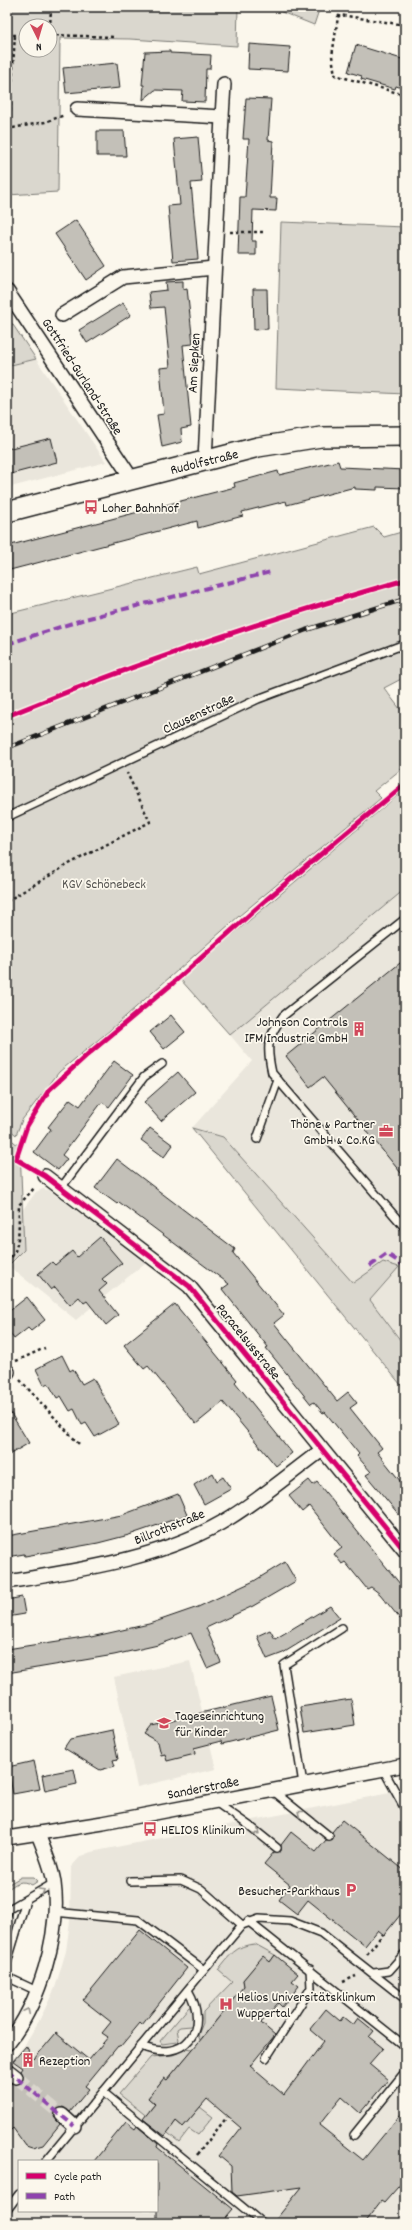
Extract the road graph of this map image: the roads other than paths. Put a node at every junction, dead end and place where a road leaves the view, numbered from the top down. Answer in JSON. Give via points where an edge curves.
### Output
{"nodes":[{"id":1,"x":224,"y":84,"type":"dead end"},
{"id":2,"x":78,"y":109,"type":"road end"},
{"id":3,"x":222,"y":118,"type":"junction"},
{"id":4,"x":214,"y":268,"type":"junction"},
{"id":5,"x":7,"y":291,"type":"edge"},
{"id":6,"x":62,"y":315,"type":"dead end"},
{"id":7,"x":405,"y":436,"type":"edge"},
{"id":8,"x":205,"y":460,"type":"junction"},
{"id":9,"x":132,"y":479,"type":"junction"},
{"id":10,"x":7,"y":512,"type":"edge"},
{"id":11,"x":405,"y":644,"type":"edge"},
{"id":12,"x":7,"y":817,"type":"edge"},
{"id":13,"x":405,"y":919,"type":"edge"},
{"id":14,"x":162,"y":1064,"type":"dead end"},
{"id":15,"x":278,"y":1080,"type":"junction"},
{"id":16,"x":257,"y":1139,"type":"dead end"},
{"id":17,"x":45,"y":1176,"type":"road end"},
{"id":18,"x":61,"y":1188,"type":"junction"},
{"id":19,"x":405,"y":1228,"type":"edge"},
{"id":20,"x":322,"y":1450,"type":"junction"},
{"id":21,"x":405,"y":1551,"type":"edge"},
{"id":22,"x":7,"y":1582,"type":"edge"},
{"id":23,"x":342,"y":1628,"type":"dead end"},
{"id":24,"x":405,"y":1765,"type":"edge"},
{"id":25,"x":383,"y":1769,"type":"junction"},
{"id":26,"x":303,"y":1784,"type":"junction"},
{"id":27,"x":271,"y":1790,"type":"junction"},
{"id":28,"x":214,"y":1801,"type":"junction"},
{"id":29,"x":405,"y":1809,"type":"edge"},
{"id":30,"x":38,"y":1834,"type":"junction"},
{"id":31,"x":329,"y":1836,"type":"dead end"},
{"id":32,"x":9,"y":1840,"type":"edge"},
{"id":33,"x":277,"y":1848,"type":"dead end"},
{"id":34,"x":130,"y":1881,"type":"dead end"},
{"id":35,"x":54,"y":1883,"type":"junction"},
{"id":36,"x":26,"y":1900,"type":"junction"},
{"id":37,"x":54,"y":1912,"type":"junction"},
{"id":38,"x":7,"y":1914,"type":"edge"},
{"id":39,"x":245,"y":1923,"type":"junction"},
{"id":40,"x":405,"y":1953,"type":"edge"},
{"id":41,"x":7,"y":1963,"type":"edge"},
{"id":42,"x":310,"y":1969,"type":"junction"},
{"id":43,"x":204,"y":1970,"type":"junction"},
{"id":44,"x":374,"y":1973,"type":"junction"},
{"id":45,"x":7,"y":1977,"type":"edge"},
{"id":46,"x":188,"y":1990,"type":"junction"},
{"id":47,"x":37,"y":1991,"type":"junction"},
{"id":48,"x":405,"y":1998,"type":"edge"},
{"id":49,"x":7,"y":2044,"type":"edge"},
{"id":50,"x":141,"y":2046,"type":"junction"},
{"id":51,"x":405,"y":2046,"type":"edge"},
{"id":52,"x":266,"y":2058,"type":"dead end"},
{"id":53,"x":405,"y":2072,"type":"edge"},
{"id":54,"x":103,"y":2092,"type":"junction"},
{"id":55,"x":62,"y":2115,"type":"tunnel mouth"},
{"id":56,"x":74,"y":2126,"type":"junction"},
{"id":57,"x":354,"y":2135,"type":"dead end"},
{"id":58,"x":47,"y":2160,"type":"edge"},
{"id":59,"x":18,"y":2195,"type":"edge"},
{"id":60,"x":7,"y":2210,"type":"edge"},
{"id":61,"x":262,"y":2223,"type":"edge"}],
"edges":[{"from":1,"to":3,"type":"street","name":"Am Siepken"},
{"from":2,"to":3,"type":"street"},
{"from":3,"to":4,"type":"street","name":"Am Siepken"},
{"from":4,"to":6,"type":"street","via":[[123,277]]},
{"from":4,"to":8,"type":"street","name":"Am Siepken"},
{"from":5,"to":9,"type":"street","name":"Gottfried-Gurland-Straße"},
{"from":7,"to":8,"type":"street","name":"Rudolfstraße","via":[[321,437],[258,447]]},
{"from":8,"to":9,"type":"street","name":"Rudolfstraße"},
{"from":9,"to":10,"type":"street","name":"Rudolfstraße"},
{"from":11,"to":12,"type":"lane","name":"Clausenstraße","via":[[258,699]]},
{"from":13,"to":15,"type":"lane","via":[[283,1016],[271,1031],[267,1053],[272,1073]]},
{"from":14,"to":18,"type":"lane","via":[[144,1077]]},
{"from":15,"to":16,"type":"lane"},
{"from":15,"to":19,"type":"lane"},
{"from":17,"to":18,"type":"street","name":"Paracelsusstraße"},
{"from":18,"to":20,"type":"street","name":"Paracelsusstraße","via":[[189,1286]]},
{"from":20,"to":21,"type":"street","name":"Paracelsusstraße"},
{"from":20,"to":22,"type":"street","name":"Billrothstraße","via":[[230,1517],[184,1540],[126,1560]]},
{"from":23,"to":26,"type":"lane","via":[[284,1665]]},
{"from":24,"to":25,"type":"street","name":"Sanderstraße"},
{"from":25,"to":26,"type":"street","name":"Sanderstraße"},
{"from":25,"to":29,"type":"lane"},
{"from":26,"to":27,"type":"street","name":"Sanderstraße"},
{"from":27,"to":28,"type":"street","name":"Sanderstraße"},
{"from":31,"to":27,"type":"lane","one_way":true},
{"from":28,"to":30,"type":"street","name":"Sanderstraße"},
{"from":28,"to":33,"type":"lane","one_way":true},
{"from":30,"to":32,"type":"street","name":"Sanderstraße"},
{"from":30,"to":35,"type":"street"},
{"from":34,"to":39,"type":"lane","via":[[181,1880],[201,1890]]},
{"from":36,"to":35,"type":"lane","one_way":true},
{"from":35,"to":37,"type":"street"},
{"from":36,"to":38,"type":"lane","via":[[9,1909]]},
{"from":36,"to":41,"type":"lane"},
{"from":37,"to":43,"type":"lane","via":[[138,1920]]},
{"from":37,"to":47,"type":"street","via":[[46,1964]]},
{"from":39,"to":42,"type":"lane"},
{"from":39,"to":43,"type":"lane"},
{"from":39,"to":44,"type":"lane","via":[[259,1919],[290,1921],[321,1933]]},
{"from":40,"to":44,"type":"lane","via":[[389,1971]]},
{"from":42,"to":51,"type":"lane"},
{"from":42,"to":52,"type":"lane","via":[[311,1988]]},
{"from":43,"to":46,"type":"lane"},
{"from":44,"to":48,"type":"lane"},
{"from":45,"to":47,"type":"lane"},
{"from":46,"to":50,"type":"lane"},
{"from":46,"to":50,"type":"lane","via":[[198,2015],[190,2040],[173,2050]]},
{"from":49,"to":47,"type":"street","one_way":true},
{"from":50,"to":54,"type":"lane"},
{"from":53,"to":57,"type":"lane"},
{"from":54,"to":56,"type":"lane"},
{"from":54,"to":61,"type":"lane"},
{"from":55,"to":56,"type":"street"},
{"from":56,"to":58,"type":"lane"},
{"from":59,"to":60,"type":"lane"}]}
